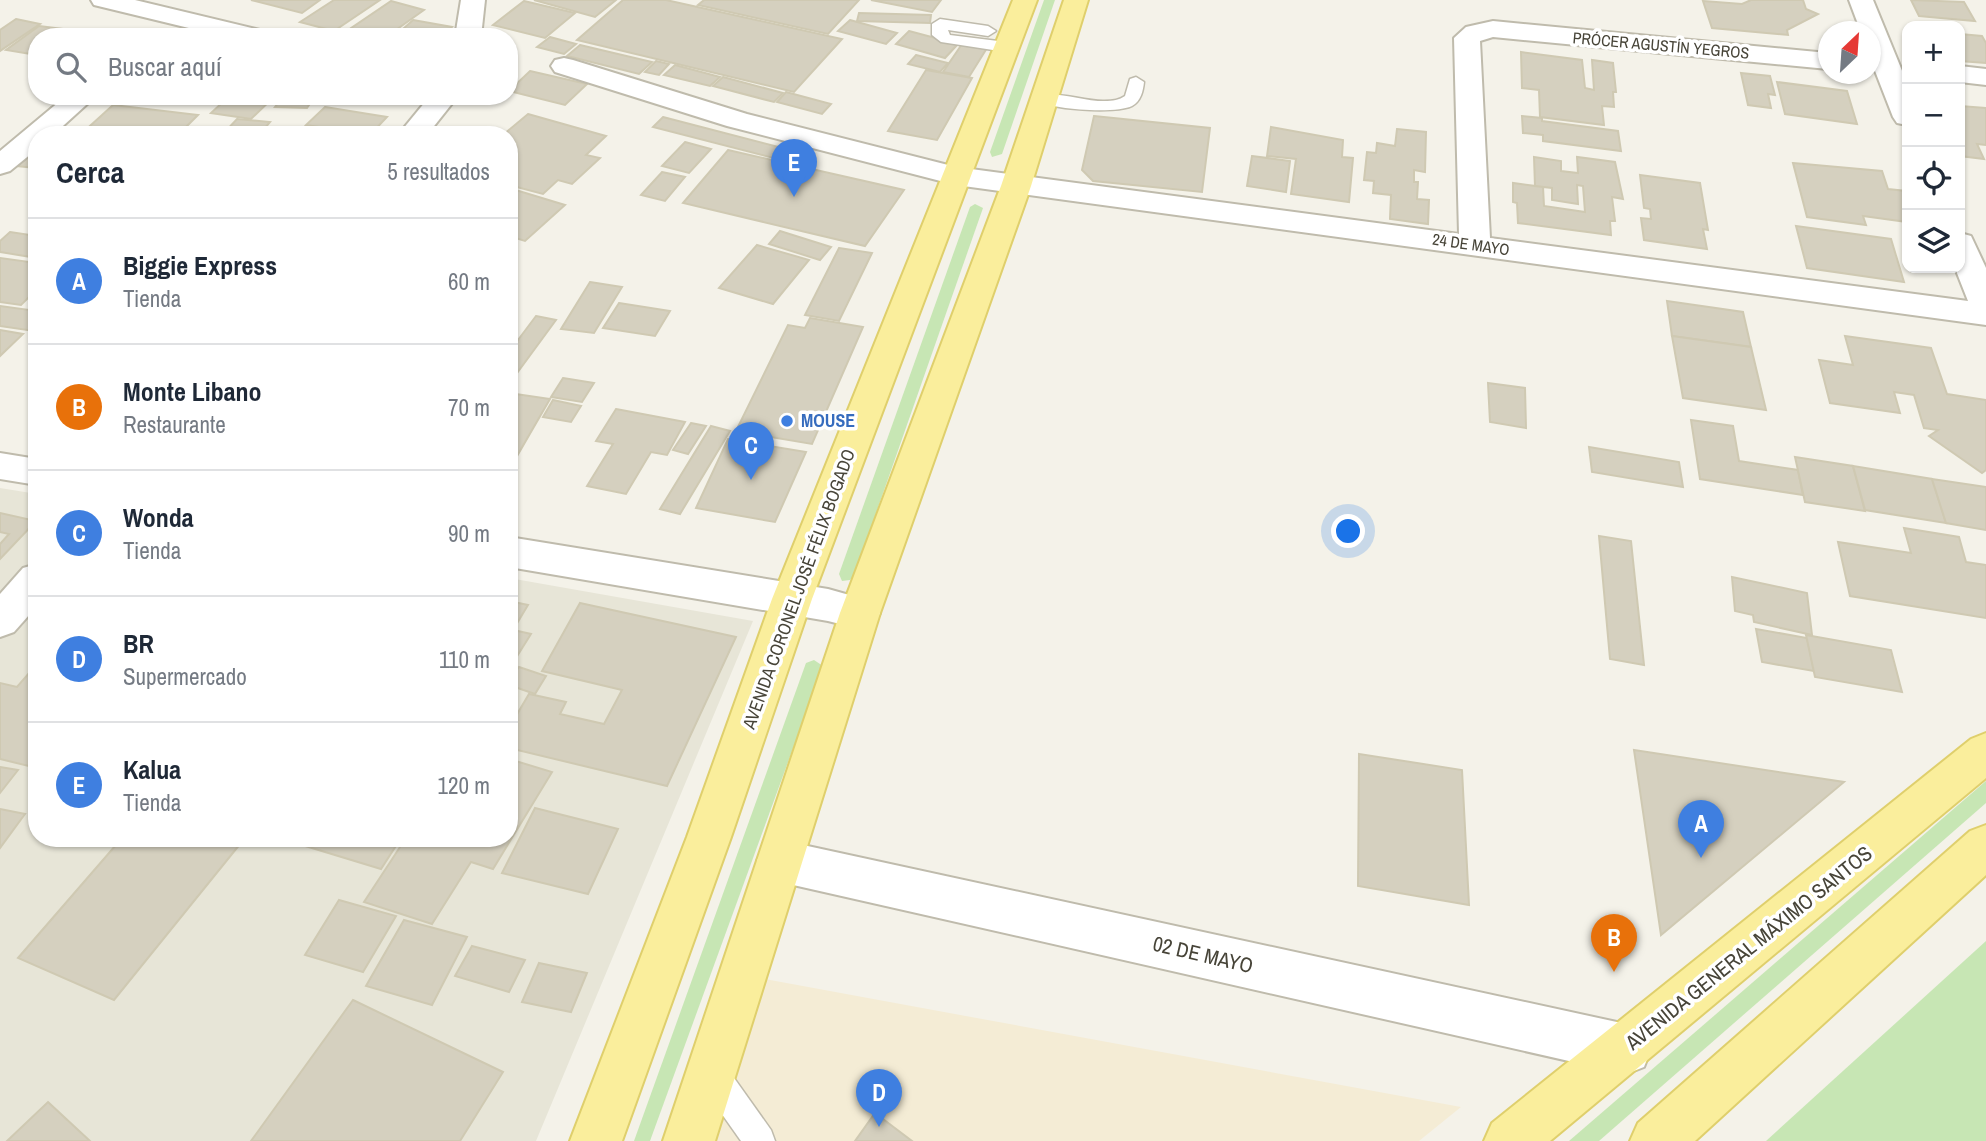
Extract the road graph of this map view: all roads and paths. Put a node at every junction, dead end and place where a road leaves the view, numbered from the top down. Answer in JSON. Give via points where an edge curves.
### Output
{"nodes":[{"id":1,"x":103,"y":0,"type":"edge"},
{"id":2,"x":473,"y":0,"type":"edge"},
{"id":3,"x":1025,"y":0,"type":"edge"},
{"id":4,"x":1076,"y":0,"type":"edge"},
{"id":5,"x":1861,"y":0,"type":"edge"},
{"id":6,"x":178,"y":17,"type":"junction"},
{"id":7,"x":165,"y":28,"type":"edge"},
{"id":8,"x":222,"y":28,"type":"edge"},
{"id":9,"x":469,"y":28,"type":"edge"},
{"id":10,"x":1818,"y":60,"type":"edge"},
{"id":11,"x":564,"y":66,"type":"dead end"},
{"id":12,"x":1888,"y":67,"type":"edge"},
{"id":13,"x":1965,"y":75,"type":"edge"},
{"id":14,"x":1986,"y":77,"type":"edge"},
{"id":15,"x":1136,"y":82,"type":"dead end"},
{"id":16,"x":1044,"y":99,"type":"junction"},
{"id":17,"x":1902,"y":104,"type":"edge"},
{"id":18,"x":72,"y":105,"type":"edge"},
{"id":19,"x":437,"y":105,"type":"edge"},
{"id":20,"x":47,"y":126,"type":"edge"},
{"id":21,"x":420,"y":126,"type":"edge"},
{"id":22,"x":28,"y":142,"type":"edge"},
{"id":23,"x":0,"y":165,"type":"edge"},
{"id":24,"x":956,"y":176,"type":"junction"},
{"id":25,"x":1017,"y":186,"type":"junction"},
{"id":26,"x":1475,"y":244,"type":"junction"},
{"id":27,"x":1965,"y":255,"type":"edge"},
{"id":28,"x":1986,"y":306,"type":"edge"},
{"id":29,"x":1986,"y":314,"type":"edge"},
{"id":30,"x":0,"y":466,"type":"edge"},
{"id":31,"x":28,"y":471,"type":"edge"},
{"id":32,"x":518,"y":553,"type":"edge"},
{"id":33,"x":28,"y":589,"type":"edge"},
{"id":34,"x":792,"y":599,"type":"junction"},
{"id":35,"x":860,"y":613,"type":"junction"},
{"id":36,"x":0,"y":621,"type":"edge"},
{"id":37,"x":1986,"y":752,"type":"edge"},
{"id":38,"x":1986,"y":846,"type":"edge"},
{"id":39,"x":780,"y":861,"type":"junction"},
{"id":40,"x":1626,"y":1049,"type":"junction"},
{"id":41,"x":711,"y":1072,"type":"junction"},
{"id":42,"x":596,"y":1141,"type":"edge"},
{"id":43,"x":689,"y":1141,"type":"edge"},
{"id":44,"x":760,"y":1141,"type":"edge"},
{"id":45,"x":1510,"y":1141,"type":"edge"},
{"id":46,"x":1656,"y":1141,"type":"edge"}],
"edges":[{"from":1,"to":6,"type":"street"},
{"from":2,"to":9,"type":"street"},
{"from":3,"to":24,"type":"main road","name":"AVENIDA CORONEL JOSÉ FÉLIX BOGADO","via":[[997,39]]},
{"from":4,"to":16,"type":"main road"},
{"from":5,"to":12,"type":"street"},
{"from":6,"to":7,"type":"street"},
{"from":6,"to":8,"type":"street"},
{"from":10,"to":26,"type":"street","name":"PRÓCER AGUSTÍN YEGROS","via":[[1493,29],[1475,32],[1467,38]]},
{"from":11,"to":24,"type":"street","name":"24 DE MAYO","via":[[737,120]]},
{"from":12,"to":17,"type":"street"},
{"from":13,"to":14,"type":"street"},
{"from":15,"to":16,"type":"lane","via":[[1126,103]]},
{"from":16,"to":25,"type":"main road"},
{"from":18,"to":20,"type":"street"},
{"from":19,"to":21,"type":"street"},
{"from":22,"to":23,"type":"street"},
{"from":24,"to":25,"type":"street","name":"24 DE MAYO"},
{"from":24,"to":34,"type":"main road","name":"AVENIDA CORONEL JOSÉ FÉLIX BOGADO"},
{"from":25,"to":26,"type":"street","name":"24 DE MAYO"},
{"from":25,"to":35,"type":"main road"},
{"from":26,"to":29,"type":"street","name":"24 DE MAYO"},
{"from":27,"to":28,"type":"street"},
{"from":30,"to":31,"type":"street"},
{"from":32,"to":34,"type":"street"},
{"from":33,"to":36,"type":"street"},
{"from":34,"to":35,"type":"street"},
{"from":34,"to":42,"type":"main road","name":"AVENIDA CORONEL JOSÉ FÉLIX BOGADO"},
{"from":35,"to":39,"type":"main road"},
{"from":37,"to":40,"type":"main road","name":"AVENIDA GENERAL MÁXIMO SANTOS"},
{"from":38,"to":46,"type":"main road"},
{"from":39,"to":40,"type":"street","name":"02 DE MAYO"},
{"from":39,"to":41,"type":"main road"},
{"from":40,"to":45,"type":"main road","name":"AVENIDA GENERAL MÁXIMO SANTOS"},
{"from":41,"to":43,"type":"main road"},
{"from":41,"to":44,"type":"lane"}]}
